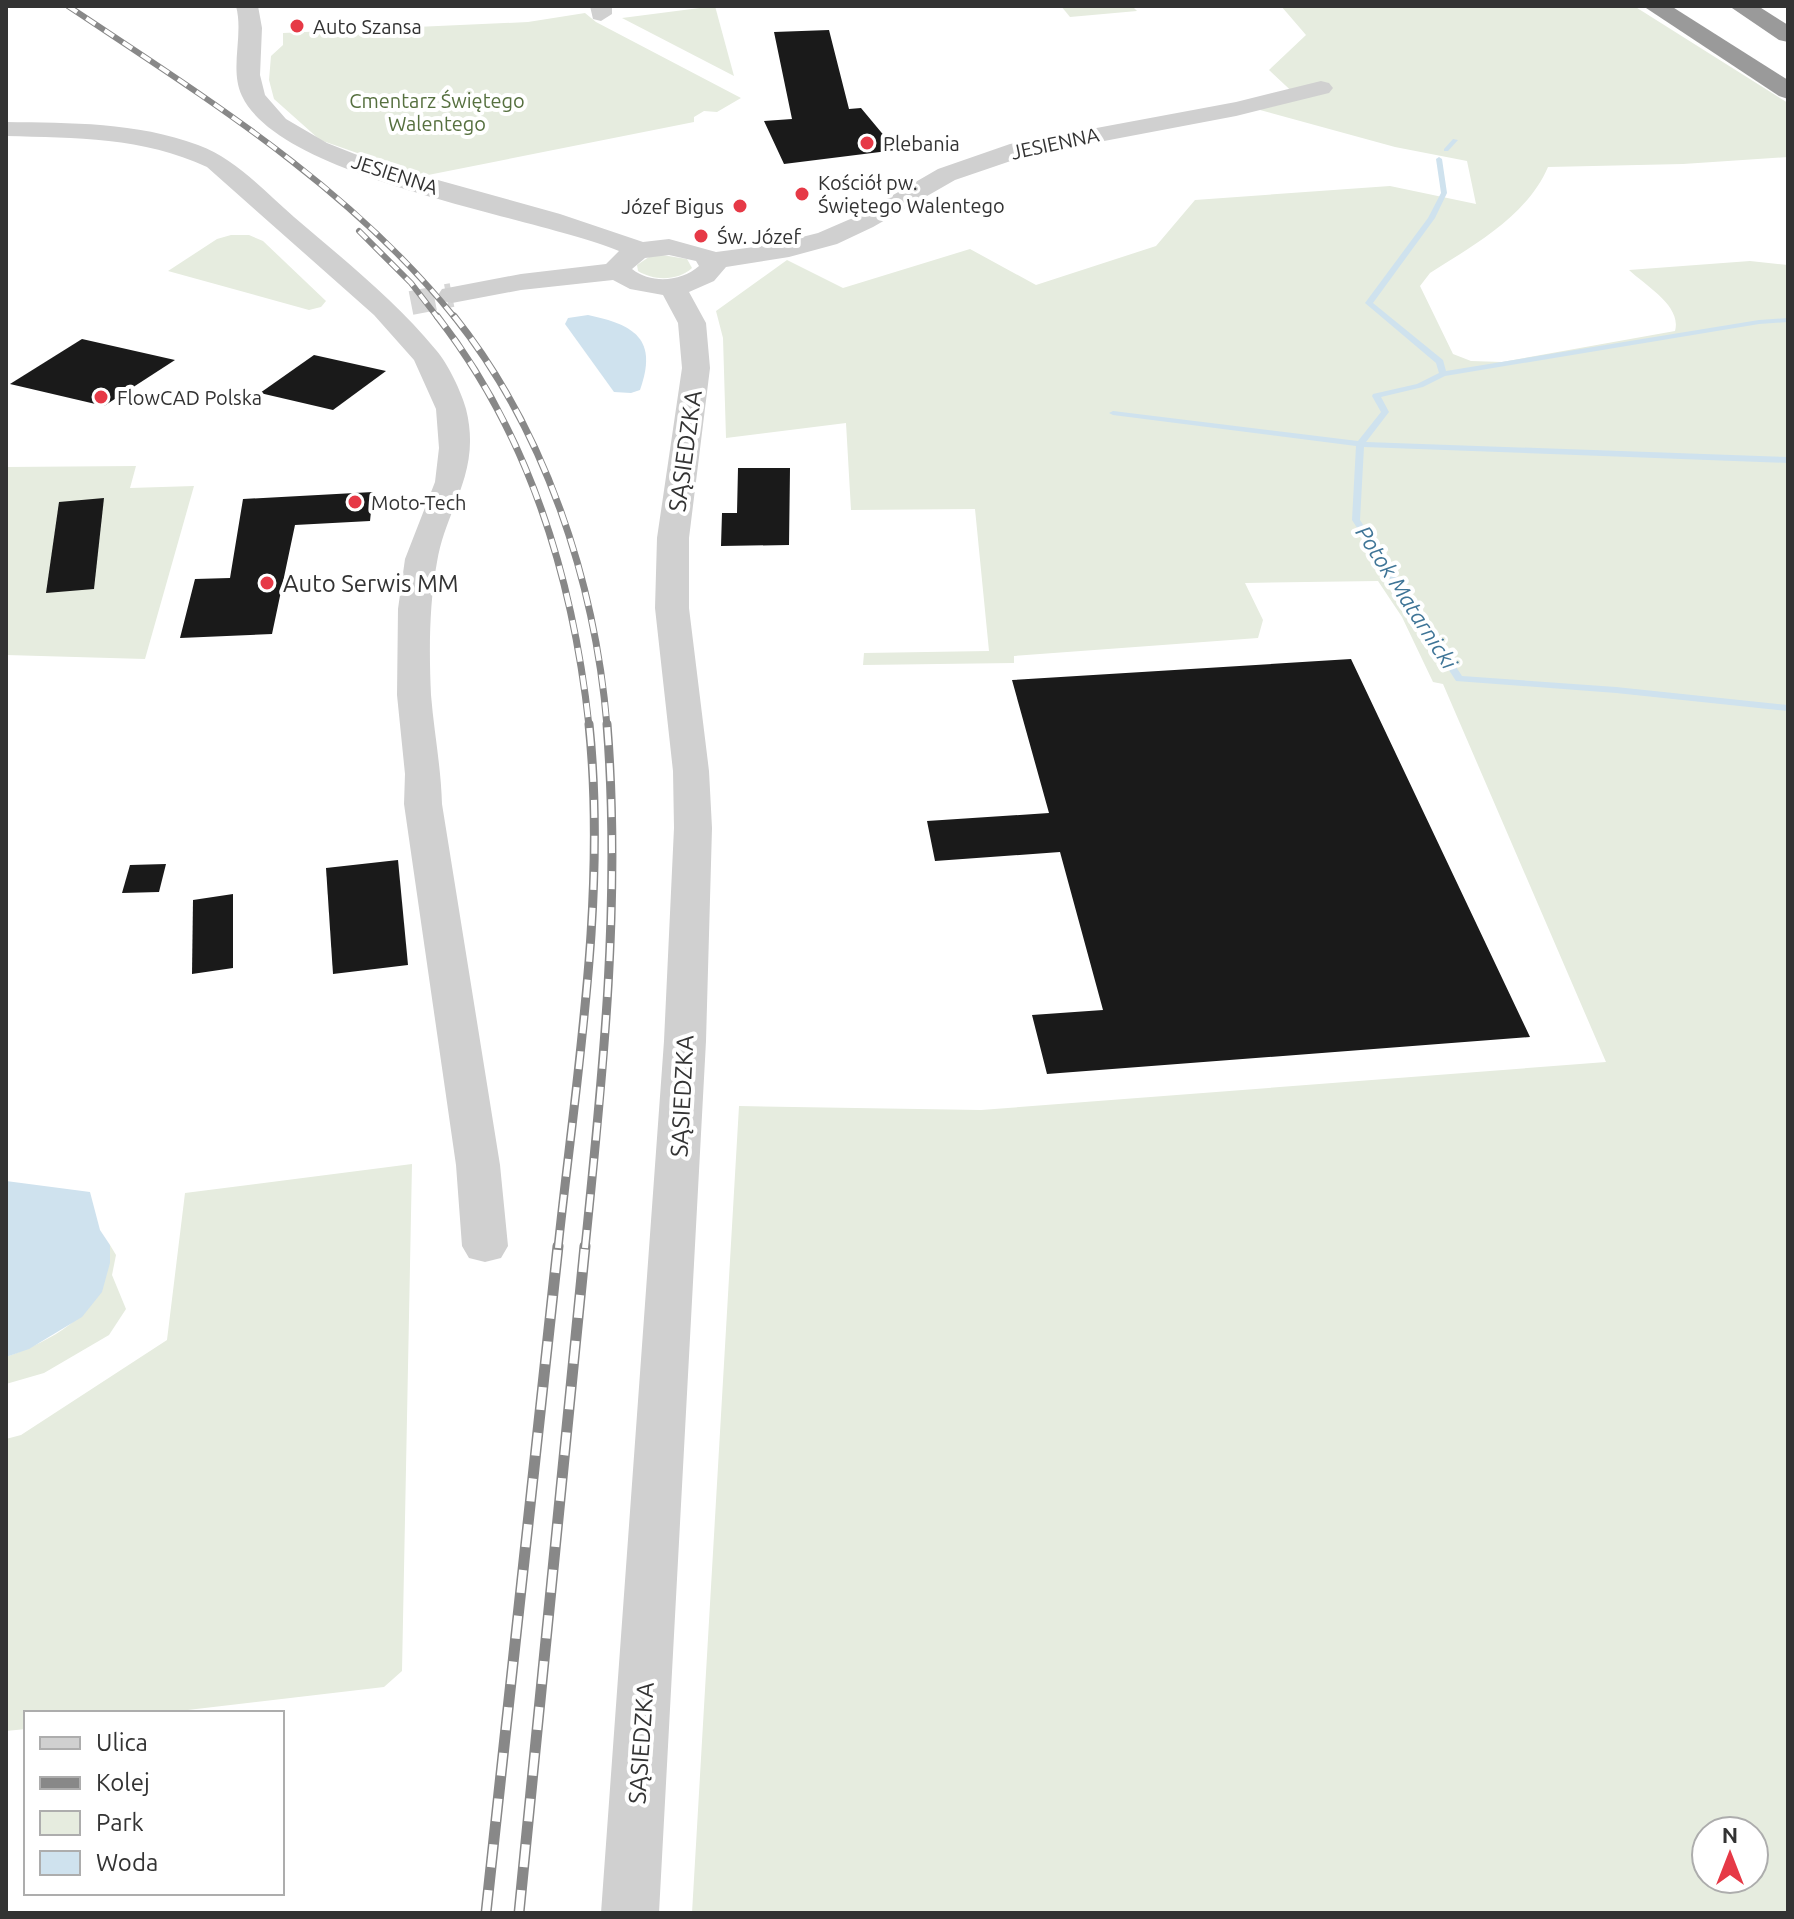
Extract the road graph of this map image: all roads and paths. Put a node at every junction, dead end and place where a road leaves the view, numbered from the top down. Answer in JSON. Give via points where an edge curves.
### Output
{"nodes":[{"id":1,"x":247,"y":6,"type":"edge"},
{"id":2,"x":1655,"y":6,"type":"edge"},
{"id":3,"x":1731,"y":10,"type":"edge"},
{"id":4,"x":1788,"y":35,"type":"edge"},
{"id":5,"x":1788,"y":56,"type":"edge"},
{"id":6,"x":1321,"y":88,"type":"dead end"},
{"id":7,"x":1788,"y":91,"type":"edge"},
{"id":8,"x":6,"y":129,"type":"edge"},
{"id":9,"x":641,"y":251,"type":"junction"},
{"id":10,"x":711,"y":261,"type":"junction"},
{"id":11,"x":619,"y":271,"type":"junction"},
{"id":12,"x":672,"y":286,"type":"junction"},
{"id":13,"x":452,"y":295,"type":"tunnel mouth"},
{"id":14,"x":485,"y":1246,"type":"dead end"},
{"id":15,"x":630,"y":1913,"type":"edge"}],
"edges":[{"from":1,"to":9,"type":"street","name":"JESIENNA","via":[[253,95],[300,139],[373,170],[578,225]]},
{"from":2,"to":7,"type":"highway"},
{"from":3,"to":4,"type":"highway"},
{"from":3,"to":5,"type":"highway"},
{"from":6,"to":10,"type":"street","name":"JESIENNA","via":[[977,162],[839,234],[777,252]]},
{"from":8,"to":14,"type":"street","via":[[124,134],[197,152],[236,176],[398,306],[446,396],[454,448],[450,482],[421,559],[414,695],[423,804],[478,1165]]},
{"from":9,"to":10,"type":"street","via":[[683,248]]},
{"from":9,"to":11,"type":"street","via":[[623,260]]},
{"from":10,"to":12,"type":"street","via":[[709,274]]},
{"from":11,"to":12,"type":"street","via":[[632,282]]},
{"from":11,"to":13,"type":"street"},
{"from":12,"to":15,"type":"street","name":"SĄSIEDZKA","via":[[692,323],[696,368],[673,538],[672,608],[693,828],[685,1041]]}]}
